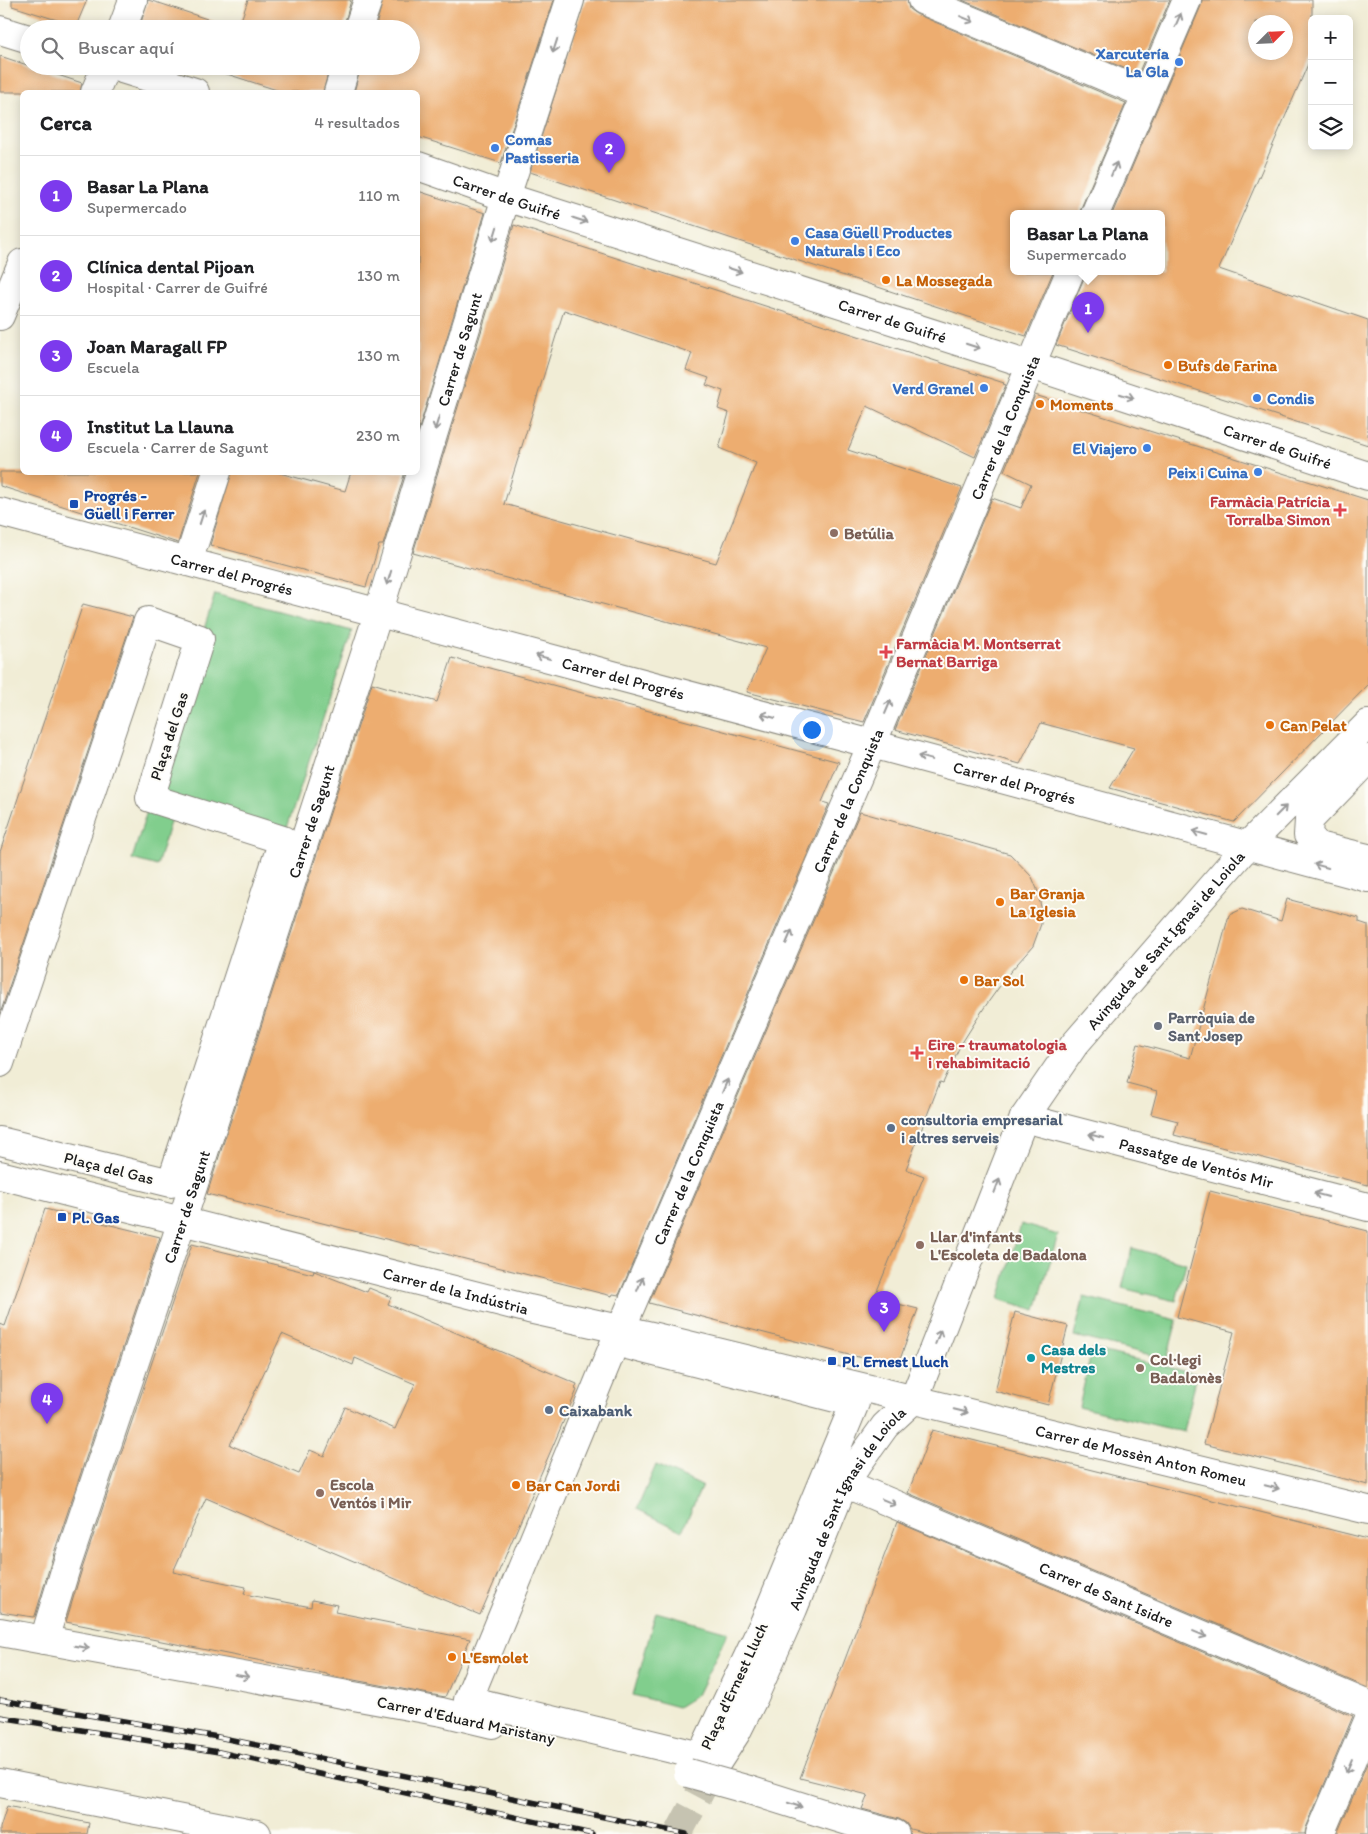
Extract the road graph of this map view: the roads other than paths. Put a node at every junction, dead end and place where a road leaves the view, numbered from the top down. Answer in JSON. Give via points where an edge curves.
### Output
{"nodes":[{"id":1,"x":133,"y":0,"type":"edge"},
{"id":2,"x":368,"y":0,"type":"edge"},
{"id":3,"x":570,"y":0,"type":"edge"},
{"id":4,"x":922,"y":0,"type":"edge"},
{"id":5,"x":1187,"y":0,"type":"edge"},
{"id":6,"x":125,"y":20,"type":"edge"},
{"id":7,"x":361,"y":20,"type":"edge"},
{"id":8,"x":0,"y":30,"type":"edge"},
{"id":9,"x":20,"y":36,"type":"edge"},
{"id":10,"x":102,"y":75,"type":"edge"},
{"id":11,"x":141,"y":75,"type":"edge"},
{"id":12,"x":343,"y":75,"type":"edge"},
{"id":13,"x":96,"y":90,"type":"edge"},
{"id":14,"x":189,"y":90,"type":"edge"},
{"id":15,"x":339,"y":90,"type":"edge"},
{"id":16,"x":1146,"y":94,"type":"junction"},
{"id":17,"x":420,"y":167,"type":"edge"},
{"id":18,"x":506,"y":197,"type":"junction"},
{"id":19,"x":1097,"y":210,"type":"edge"},
{"id":20,"x":20,"y":268,"type":"edge"},
{"id":21,"x":1069,"y":275,"type":"edge"},
{"id":22,"x":0,"y":316,"type":"edge"},
{"id":23,"x":1030,"y":364,"type":"junction"},
{"id":24,"x":216,"y":475,"type":"edge"},
{"id":25,"x":1368,"y":476,"type":"edge"},
{"id":26,"x":0,"y":512,"type":"edge"},
{"id":27,"x":188,"y":562,"type":"junction"},
{"id":28,"x":378,"y":614,"type":"junction"},
{"id":29,"x":1368,"y":724,"type":"edge"},
{"id":30,"x":872,"y":744,"type":"junction"},
{"id":31,"x":1368,"y":759,"type":"edge"},
{"id":32,"x":1247,"y":846,"type":"junction"},
{"id":33,"x":1368,"y":858,"type":"edge"},
{"id":34,"x":1368,"y":878,"type":"edge"},
{"id":35,"x":0,"y":1063,"type":"edge"},
{"id":36,"x":1024,"y":1118,"type":"junction"},
{"id":37,"x":0,"y":1141,"type":"edge"},
{"id":38,"x":0,"y":1175,"type":"edge"},
{"id":39,"x":1368,"y":1207,"type":"edge"},
{"id":40,"x":182,"y":1220,"type":"junction"},
{"id":41,"x":618,"y":1336,"type":"junction"},
{"id":42,"x":914,"y":1399,"type":"junction"},
{"id":43,"x":844,"y":1483,"type":"junction"},
{"id":44,"x":1368,"y":1510,"type":"edge"},
{"id":45,"x":0,"y":1632,"type":"edge"},
{"id":46,"x":44,"y":1640,"type":"junction"},
{"id":47,"x":1368,"y":1705,"type":"edge"},
{"id":48,"x":1368,"y":1721,"type":"edge"},
{"id":49,"x":700,"y":1772,"type":"junction"},
{"id":50,"x":0,"y":1783,"type":"edge"},
{"id":51,"x":257,"y":1834,"type":"edge"},
{"id":52,"x":895,"y":1834,"type":"edge"},
{"id":53,"x":1320,"y":1834,"type":"edge"}],
"edges":[{"from":1,"to":6,"type":"street"},
{"from":2,"to":7,"type":"street"},
{"from":3,"to":18,"type":"street","name":"Carrer de Sagunt","one_way":true},
{"from":4,"to":16,"type":"street","one_way":true},
{"from":16,"to":5,"type":"street","one_way":true},
{"from":8,"to":9,"type":"street"},
{"from":10,"to":13,"type":"street"},
{"from":11,"to":14,"type":"street"},
{"from":12,"to":15,"type":"street"},
{"from":19,"to":16,"type":"street","one_way":true},
{"from":17,"to":18,"type":"street","name":"Carrer de Guifré"},
{"from":18,"to":23,"type":"street","name":"Carrer de Guifré","one_way":true},
{"from":18,"to":28,"type":"street","name":"Carrer de Sagunt","one_way":true},
{"from":20,"to":22,"type":"street"},
{"from":21,"to":23,"type":"street","name":"Carrer de la Conquista"},
{"from":23,"to":25,"type":"street","name":"Carrer de Guifré","one_way":true},
{"from":30,"to":23,"type":"street","name":"Carrer de la Conquista","one_way":true},
{"from":27,"to":24,"type":"street","one_way":true},
{"from":26,"to":27,"type":"street","name":"Carrer del Progrés"},
{"from":27,"to":28,"type":"street","name":"Carrer del Progrés"},
{"from":30,"to":28,"type":"street","name":"Carrer del Progrés","one_way":true},
{"from":28,"to":40,"type":"street","name":"Carrer de Sagunt"},
{"from":32,"to":29,"type":"street","name":"Avinguda de Sant Ignasi de Loiola","one_way":true},
{"from":32,"to":30,"type":"street","name":"Carrer del Progrés","one_way":true},
{"from":41,"to":30,"type":"street","name":"Carrer de la Conquista","one_way":true},
{"from":31,"to":33,"type":"street","via":[[1309,820],[1308,835],[1318,846]]},
{"from":34,"to":32,"type":"street","name":"Carrer del Progrés","one_way":true},
{"from":32,"to":36,"type":"street","name":"Avinguda de Sant Ignasi de Loiola","via":[[1074,1045]]},
{"from":35,"to":37,"type":"street","name":"Plaça del Gas","via":[[148,621],[200,639],[150,798],[283,840],[171,1183]]},
{"from":39,"to":36,"type":"street","name":"Passatge de Ventós Mir","one_way":true},
{"from":42,"to":36,"type":"street","name":"Avinguda de Sant Ignasi de Loiola","one_way":true},
{"from":38,"to":40,"type":"street","name":"Carrer de la Indústria"},
{"from":40,"to":41,"type":"street","name":"Carrer de la Indústria","via":[[529,1309]]},
{"from":40,"to":46,"type":"street","name":"Carrer de Sagunt"},
{"from":41,"to":41,"type":"street","name":"Plaça d'Ernest Lluch","via":[[468,1700],[701,1756],[764,1623],[855,1403]]},
{"from":41,"to":42,"type":"street","name":"Carrer de la Indústria"},
{"from":42,"to":43,"type":"street","name":"Avinguda de Sant Ignasi de Loiola","via":[[885,1426]]},
{"from":42,"to":44,"type":"street","name":"Carrer de Mossèn Anton Romeu","one_way":true},
{"from":43,"to":47,"type":"street","name":"Carrer de Sant Isidre","one_way":true},
{"from":43,"to":49,"type":"street","name":"Avinguda de Sant Ignasi de Loiola","via":[[754,1697],[736,1733]]},
{"from":45,"to":46,"type":"street","name":"Carrer d'Eduard Maristany"},
{"from":46,"to":49,"type":"street","name":"Carrer d'Eduard Maristany","one_way":true,"via":[[442,1712]]},
{"from":48,"to":53,"type":"street","one_way":true},
{"from":49,"to":52,"type":"street","name":"Carrer d'Eduard Maristany","one_way":true,"bridge":true},
{"from":50,"to":51,"type":"street"}]}
